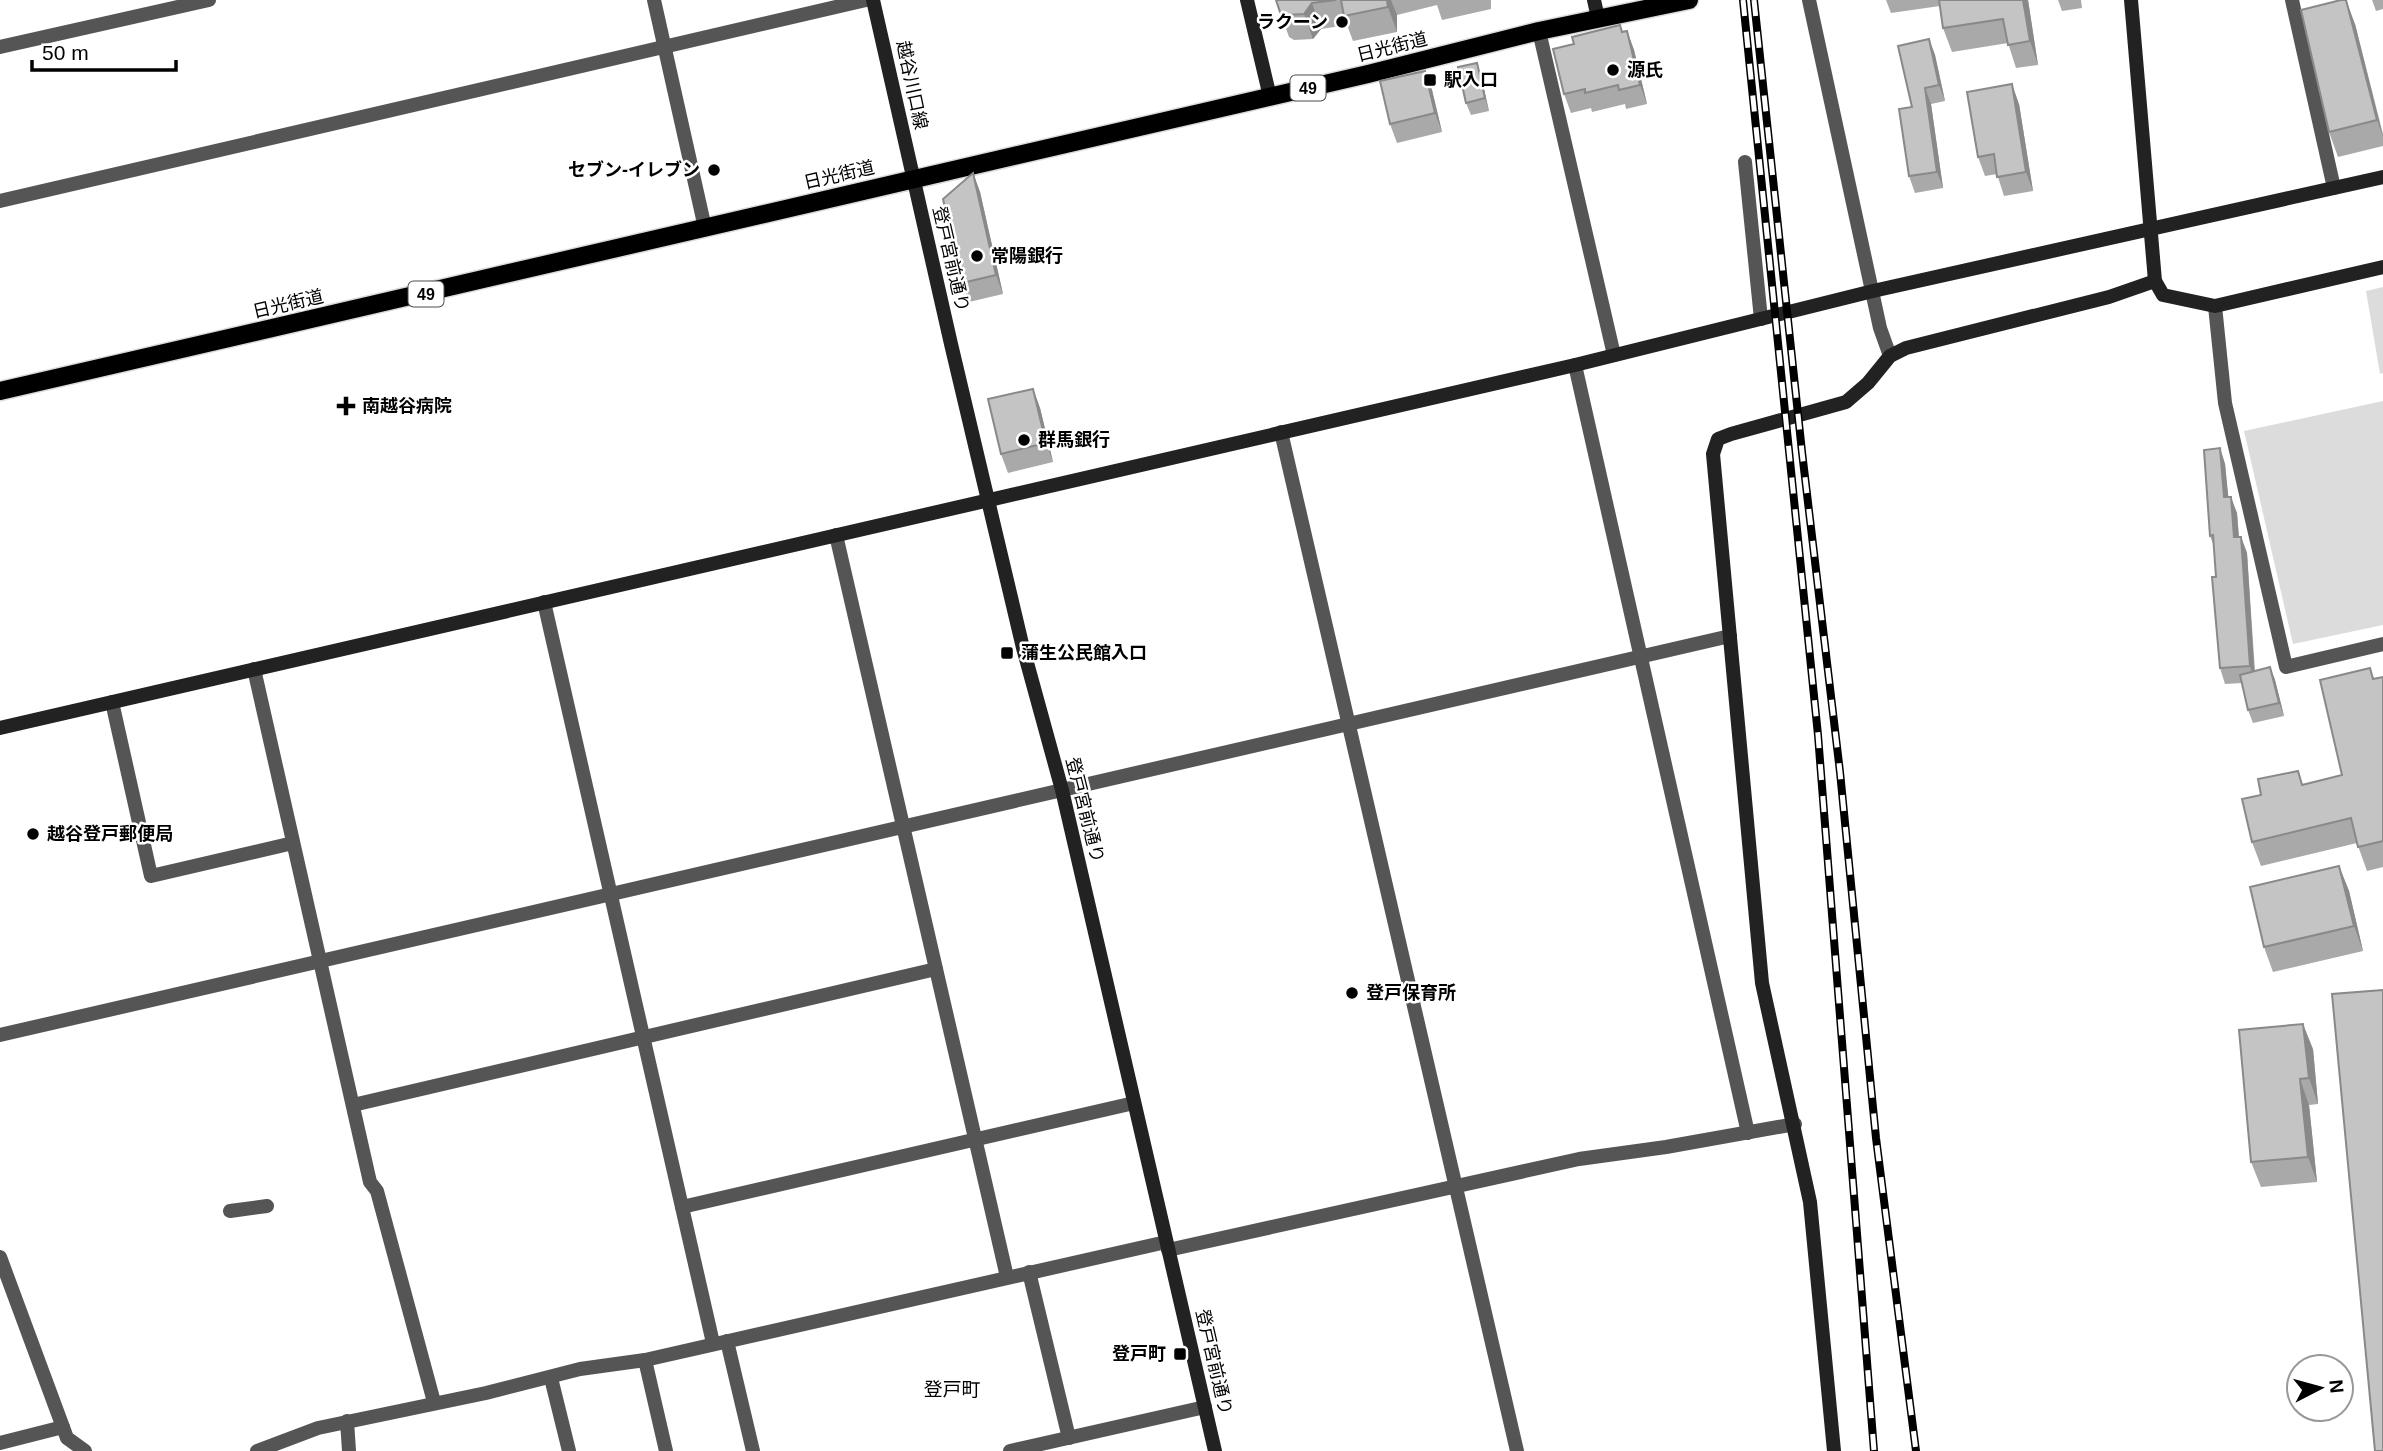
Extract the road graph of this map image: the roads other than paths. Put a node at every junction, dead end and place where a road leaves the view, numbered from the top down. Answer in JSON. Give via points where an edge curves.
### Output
{"nodes":[{"id":1,"x":209,"y":0,"type":"edge"},
{"id":2,"x":654,"y":0,"type":"edge"},
{"id":3,"x":866,"y":0,"type":"edge"},
{"id":4,"x":873,"y":0,"type":"edge"},
{"id":5,"x":1247,"y":0,"type":"edge"},
{"id":6,"x":1594,"y":0,"type":"edge"},
{"id":7,"x":1689,"y":0,"type":"edge"},
{"id":8,"x":1809,"y":0,"type":"edge"},
{"id":9,"x":2131,"y":0,"type":"edge"},
{"id":10,"x":2292,"y":0,"type":"edge"},
{"id":11,"x":1598,"y":18,"type":"junction"},
{"id":12,"x":1539,"y":31,"type":"junction"},
{"id":13,"x":0,"y":47,"type":"edge"},
{"id":14,"x":664,"y":47,"type":"junction"},
{"id":15,"x":1270,"y":97,"type":"junction"},
{"id":16,"x":1745,"y":162,"type":"dead end"},
{"id":17,"x":2383,"y":177,"type":"edge"},
{"id":18,"x":912,"y":179,"type":"junction"},
{"id":19,"x":2334,"y":188,"type":"junction"},
{"id":20,"x":0,"y":201,"type":"edge"},
{"id":21,"x":705,"y":228,"type":"junction"},
{"id":22,"x":2151,"y":228,"type":"junction"},
{"id":23,"x":2383,"y":267,"type":"edge"},
{"id":24,"x":2155,"y":281,"type":"junction"},
{"id":25,"x":1873,"y":291,"type":"junction"},
{"id":26,"x":2215,"y":306,"type":"junction"},
{"id":27,"x":1760,"y":319,"type":"junction"},
{"id":28,"x":1614,"y":355,"type":"junction"},
{"id":29,"x":1890,"y":356,"type":"junction"},
{"id":30,"x":1575,"y":365,"type":"junction"},
{"id":31,"x":0,"y":391,"type":"edge"},
{"id":32,"x":1282,"y":432,"type":"junction"},
{"id":33,"x":988,"y":499,"type":"junction"},
{"id":34,"x":836,"y":536,"type":"junction"},
{"id":35,"x":544,"y":603,"type":"junction"},
{"id":36,"x":1730,"y":636,"type":"junction"},
{"id":37,"x":2383,"y":644,"type":"edge"},
{"id":38,"x":1640,"y":657,"type":"junction"},
{"id":39,"x":254,"y":669,"type":"junction"},
{"id":40,"x":112,"y":702,"type":"junction"},
{"id":41,"x":1349,"y":724,"type":"junction"},
{"id":42,"x":0,"y":728,"type":"edge"},
{"id":43,"x":1062,"y":790,"type":"junction"},
{"id":44,"x":903,"y":827,"type":"junction"},
{"id":45,"x":293,"y":843,"type":"junction"},
{"id":46,"x":610,"y":894,"type":"junction"},
{"id":47,"x":320,"y":961,"type":"junction"},
{"id":48,"x":936,"y":969,"type":"junction"},
{"id":49,"x":0,"y":1035,"type":"edge"},
{"id":50,"x":643,"y":1038,"type":"junction"},
{"id":51,"x":1134,"y":1103,"type":"junction"},
{"id":52,"x":353,"y":1105,"type":"junction"},
{"id":53,"x":1795,"y":1124,"type":"junction"},
{"id":54,"x":1748,"y":1133,"type":"junction"},
{"id":55,"x":976,"y":1139,"type":"junction"},
{"id":56,"x":1455,"y":1184,"type":"junction"},
{"id":57,"x":267,"y":1206,"type":"dead end"},
{"id":58,"x":682,"y":1207,"type":"junction"},
{"id":59,"x":230,"y":1211,"type":"dead end"},
{"id":60,"x":1167,"y":1246,"type":"junction"},
{"id":61,"x":0,"y":1257,"type":"edge"},
{"id":62,"x":1029,"y":1272,"type":"junction"},
{"id":63,"x":1007,"y":1277,"type":"junction"},
{"id":64,"x":720,"y":1342,"type":"junction"},
{"id":65,"x":645,"y":1360,"type":"junction"},
{"id":66,"x":551,"y":1378,"type":"junction"},
{"id":67,"x":434,"y":1402,"type":"junction"},
{"id":68,"x":1205,"y":1408,"type":"junction"},
{"id":69,"x":348,"y":1421,"type":"junction"},
{"id":70,"x":63,"y":1427,"type":"junction"},
{"id":71,"x":1069,"y":1438,"type":"junction"},
{"id":72,"x":0,"y":1443,"type":"edge"},
{"id":73,"x":85,"y":1451,"type":"edge"},
{"id":74,"x":257,"y":1451,"type":"edge"},
{"id":75,"x":349,"y":1451,"type":"edge"},
{"id":76,"x":569,"y":1451,"type":"edge"},
{"id":77,"x":666,"y":1451,"type":"edge"},
{"id":78,"x":753,"y":1451,"type":"edge"},
{"id":79,"x":1010,"y":1451,"type":"edge"},
{"id":80,"x":1215,"y":1451,"type":"edge"},
{"id":81,"x":1517,"y":1451,"type":"edge"},
{"id":82,"x":1834,"y":1451,"type":"edge"}],
"edges":[{"from":1,"to":13,"type":"street"},
{"from":2,"to":14,"type":"street"},
{"from":3,"to":14,"type":"street"},
{"from":4,"to":18,"type":"street","name":"越谷川口線"},
{"from":5,"to":15,"type":"street"},
{"from":6,"to":11,"type":"street"},
{"from":7,"to":11,"type":"main road","name":"日光街道","number":"49"},
{"from":8,"to":25,"type":"street"},
{"from":9,"to":22,"type":"street"},
{"from":10,"to":19,"type":"street"},
{"from":11,"to":12,"type":"main road","name":"日光街道","number":"49"},
{"from":12,"to":15,"type":"main road","name":"日光街道","number":"49"},
{"from":12,"to":28,"type":"street"},
{"from":14,"to":20,"type":"street"},
{"from":14,"to":21,"type":"street"},
{"from":15,"to":18,"type":"main road","name":"日光街道","number":"49"},
{"from":16,"to":27,"type":"street"},
{"from":17,"to":19,"type":"street"},
{"from":18,"to":21,"type":"main road","name":"日光街道","number":"49"},
{"from":18,"to":33,"type":"street","name":"登戸宮前通り"},
{"from":19,"to":22,"type":"street"},
{"from":21,"to":31,"type":"main road","name":"日光街道","number":"49"},
{"from":22,"to":24,"type":"street"},
{"from":22,"to":25,"type":"street"},
{"from":23,"to":26,"type":"street"},
{"from":24,"to":26,"type":"street","via":[[2163,295]]},
{"from":24,"to":29,"type":"street"},
{"from":25,"to":27,"type":"street"},
{"from":25,"to":29,"type":"street"},
{"from":26,"to":37,"type":"street","via":[[2225,402],[2286,667]]},
{"from":27,"to":28,"type":"street"},
{"from":28,"to":30,"type":"street"},
{"from":29,"to":36,"type":"street","via":[[1846,402],[1718,439],[1713,454]]},
{"from":30,"to":32,"type":"street"},
{"from":30,"to":38,"type":"street"},
{"from":32,"to":33,"type":"street"},
{"from":32,"to":41,"type":"street"},
{"from":33,"to":34,"type":"street"},
{"from":33,"to":43,"type":"street","name":"登戸宮前通り"},
{"from":34,"to":35,"type":"street"},
{"from":34,"to":44,"type":"street"},
{"from":35,"to":39,"type":"street"},
{"from":35,"to":46,"type":"street"},
{"from":36,"to":38,"type":"street"},
{"from":36,"to":53,"type":"street","via":[[1762,982]]},
{"from":38,"to":41,"type":"street"},
{"from":38,"to":54,"type":"street"},
{"from":39,"to":40,"type":"street"},
{"from":39,"to":45,"type":"street"},
{"from":40,"to":42,"type":"street"},
{"from":40,"to":45,"type":"street","via":[[151,876]]},
{"from":41,"to":43,"type":"street"},
{"from":41,"to":56,"type":"street"},
{"from":43,"to":44,"type":"street"},
{"from":43,"to":51,"type":"street","name":"登戸宮前通り"},
{"from":44,"to":46,"type":"street"},
{"from":44,"to":48,"type":"street"},
{"from":45,"to":47,"type":"street"},
{"from":46,"to":47,"type":"street"},
{"from":46,"to":50,"type":"street"},
{"from":47,"to":49,"type":"street"},
{"from":47,"to":52,"type":"street"},
{"from":48,"to":50,"type":"street"},
{"from":48,"to":55,"type":"street"},
{"from":50,"to":52,"type":"street"},
{"from":50,"to":58,"type":"street"},
{"from":51,"to":55,"type":"street"},
{"from":51,"to":60,"type":"street","name":"登戸宮前通り"},
{"from":52,"to":67,"type":"street","via":[[370,1182],[377,1191]]},
{"from":53,"to":54,"type":"street"},
{"from":53,"to":82,"type":"street","via":[[1810,1202]]},
{"from":54,"to":56,"type":"street"},
{"from":55,"to":58,"type":"street"},
{"from":55,"to":63,"type":"street"},
{"from":56,"to":60,"type":"street"},
{"from":56,"to":81,"type":"street"},
{"from":57,"to":59,"type":"street"},
{"from":58,"to":64,"type":"street"},
{"from":60,"to":62,"type":"street"},
{"from":60,"to":68,"type":"street","name":"登戸宮前通り"},
{"from":61,"to":70,"type":"street"},
{"from":62,"to":63,"type":"street"},
{"from":62,"to":71,"type":"street"},
{"from":63,"to":64,"type":"street"},
{"from":64,"to":65,"type":"street"},
{"from":64,"to":78,"type":"street"},
{"from":65,"to":66,"type":"street"},
{"from":65,"to":77,"type":"street"},
{"from":66,"to":67,"type":"street"},
{"from":66,"to":76,"type":"street"},
{"from":67,"to":69,"type":"street"},
{"from":68,"to":71,"type":"street"},
{"from":68,"to":80,"type":"street","name":"登戸宮前通り"},
{"from":69,"to":74,"type":"street","via":[[318,1427]]},
{"from":69,"to":75,"type":"street"},
{"from":70,"to":72,"type":"street"},
{"from":70,"to":73,"type":"street","via":[[67,1438]]},
{"from":71,"to":79,"type":"street"}]}
